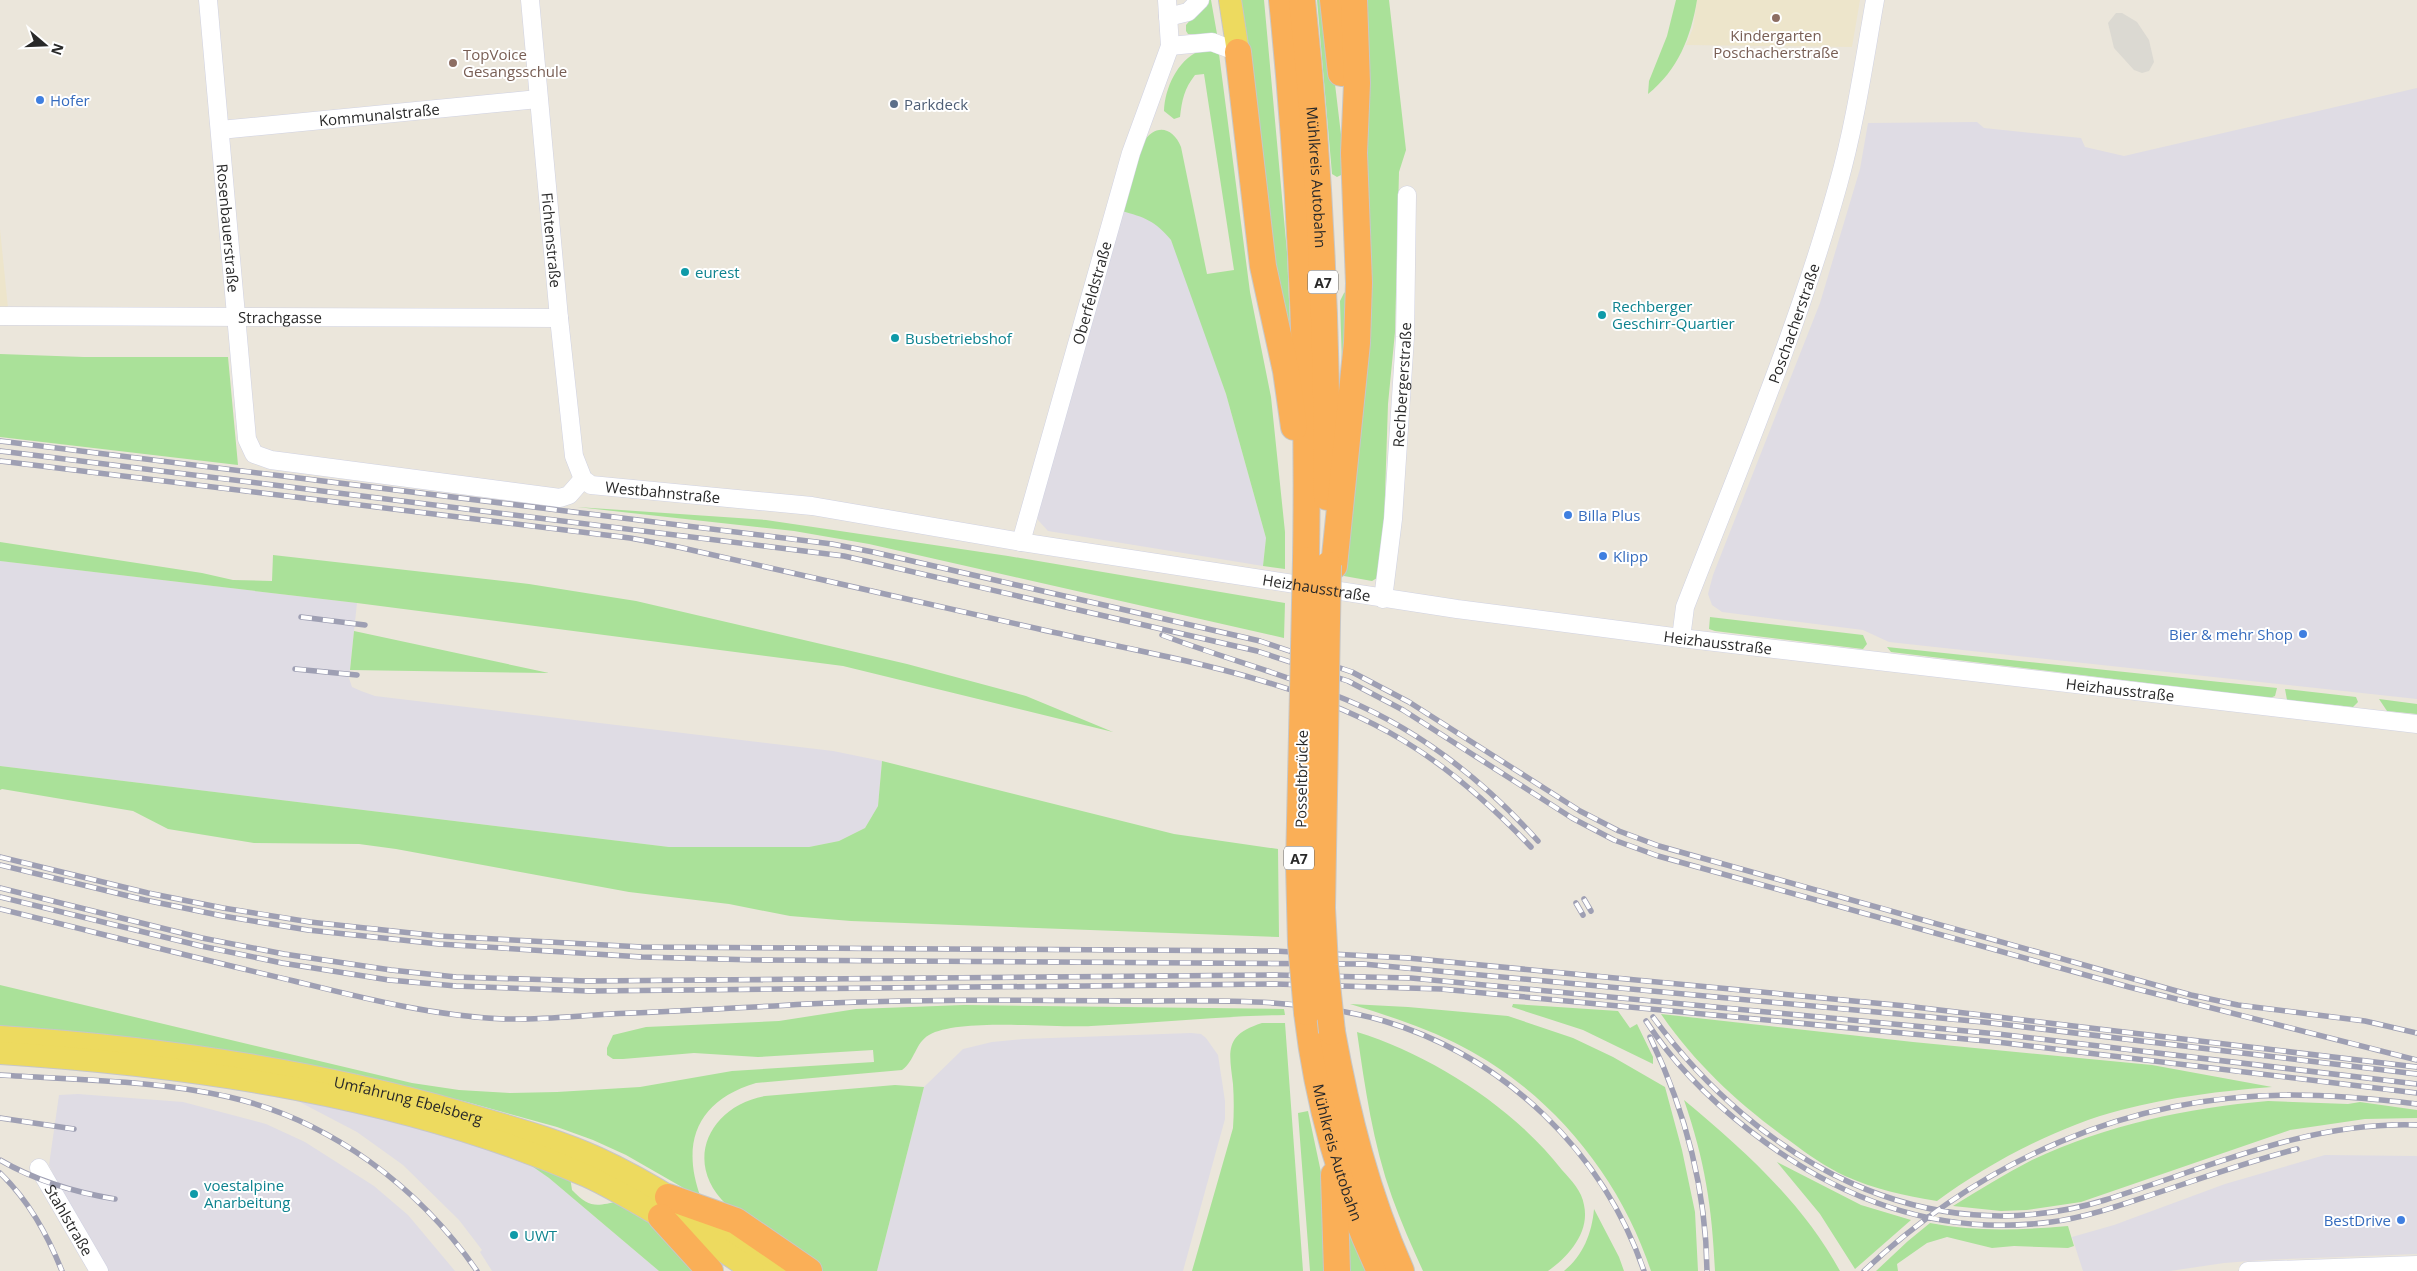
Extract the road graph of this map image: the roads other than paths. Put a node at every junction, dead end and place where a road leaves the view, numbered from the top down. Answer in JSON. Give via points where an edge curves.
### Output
{"nodes":[{"id":1,"x":208,"y":0,"type":"edge"},
{"id":2,"x":530,"y":0,"type":"edge"},
{"id":3,"x":1200,"y":0,"type":"edge"},
{"id":4,"x":1230,"y":0,"type":"edge"},
{"id":5,"x":1282,"y":0,"type":"edge"},
{"id":6,"x":1302,"y":0,"type":"edge"},
{"id":7,"x":1332,"y":0,"type":"edge"},
{"id":8,"x":1354,"y":0,"type":"edge"},
{"id":9,"x":1875,"y":0,"type":"edge"},
{"id":10,"x":1167,"y":9,"type":"edge"},
{"id":11,"x":1170,"y":46,"type":"junction"},
{"id":12,"x":1238,"y":52,"type":"junction"},
{"id":13,"x":538,"y":99,"type":"junction"},
{"id":14,"x":220,"y":130,"type":"junction"},
{"id":15,"x":1354,"y":152,"type":"junction"},
{"id":16,"x":1407,"y":195,"type":"dead end"},
{"id":17,"x":0,"y":316,"type":"edge"},
{"id":18,"x":237,"y":317,"type":"junction"},
{"id":19,"x":559,"y":318,"type":"junction"},
{"id":20,"x":254,"y":454,"type":"joint"},
{"id":21,"x":583,"y":479,"type":"junction"},
{"id":22,"x":1021,"y":542,"type":"junction"},
{"id":23,"x":1319,"y":558,"type":"junction"},
{"id":24,"x":1383,"y":599,"type":"junction"},
{"id":25,"x":1681,"y":638,"type":"junction"},
{"id":26,"x":2417,"y":724,"type":"edge"},
{"id":27,"x":1321,"y":1030,"type":"junction"},
{"id":28,"x":0,"y":1037,"type":"edge"},
{"id":29,"x":0,"y":1053,"type":"edge"},
{"id":30,"x":1333,"y":1140,"type":"junction"},
{"id":31,"x":39,"y":1168,"type":"dead end"},
{"id":32,"x":665,"y":1206,"type":"junction"},
{"id":33,"x":2417,"y":1265,"type":"edge"},
{"id":34,"x":99,"y":1271,"type":"edge"},
{"id":35,"x":710,"y":1271,"type":"edge"},
{"id":36,"x":753,"y":1271,"type":"edge"},
{"id":37,"x":781,"y":1271,"type":"edge"},
{"id":38,"x":809,"y":1271,"type":"edge"},
{"id":39,"x":1337,"y":1271,"type":"edge"},
{"id":40,"x":1380,"y":1271,"type":"edge"},
{"id":41,"x":1401,"y":1271,"type":"edge"},
{"id":42,"x":2248,"y":1271,"type":"edge"}],
"edges":[{"from":1,"to":14,"type":"street","name":"Rosenbauerstraße"},
{"from":2,"to":13,"type":"street","name":"Fichtenstraße"},
{"from":3,"to":10,"type":"street","name":"Oberfeldstraße","via":[[1188,12]]},
{"from":4,"to":12,"type":"main road"},
{"from":5,"to":23,"type":"highway","name":"Mühlkreis Autobahn","number":"A7","via":[[1303,256],[1308,407]]},
{"from":6,"to":23,"type":"highway","name":"Mühlkreis Autobahn","number":"A7","via":[[1317,174],[1327,412]]},
{"from":7,"to":15,"type":"highway"},
{"from":8,"to":15,"type":"highway","via":[[1357,83]]},
{"from":9,"to":25,"type":"street","name":"Poschacherstraße","via":[[1849,140],[1820,249],[1685,607]]},
{"from":10,"to":11,"type":"street","name":"Oberfeldstraße"},
{"from":11,"to":12,"type":"street","via":[[1212,42]]},
{"from":11,"to":22,"type":"street","name":"Oberfeldstraße","via":[[1131,153]]},
{"from":12,"to":23,"type":"highway","via":[[1264,266]]},
{"from":13,"to":14,"type":"street","name":"Kommunalstraße"},
{"from":13,"to":19,"type":"street","name":"Fichtenstraße"},
{"from":14,"to":18,"type":"street","name":"Rosenbauerstraße"},
{"from":15,"to":23,"type":"highway","via":[[1359,264],[1357,343]]},
{"from":16,"to":24,"type":"street","name":"Rechbergerstraße","via":[[1405,337],[1393,519]]},
{"from":17,"to":18,"type":"street","name":"Strachgasse"},
{"from":18,"to":19,"type":"street","name":"Strachgasse"},
{"from":18,"to":20,"type":"street","name":"Rosenbauerstraße","via":[[247,439]]},
{"from":19,"to":21,"type":"street","name":"Fichtenstraße","via":[[574,456]]},
{"from":20,"to":21,"type":"street","name":"Westbahnstraße","via":[[271,460],[560,498],[569,495]]},
{"from":21,"to":22,"type":"street","name":"Westbahnstraße","via":[[600,488],[812,506]]},
{"from":22,"to":24,"type":"street","name":"Heizhausstraße"},
{"from":23,"to":27,"type":"highway","name":"Posseltbrücke","number":"A7","bridge":true,"via":[[1327,604],[1322,899],[1325,965]]},
{"from":23,"to":27,"type":"highway","name":"Posseltbrücke","number":"A7","bridge":true,"via":[[1299,865],[1301,944]]},
{"from":24,"to":25,"type":"street","name":"Heizhausstraße"},
{"from":25,"to":26,"type":"street","name":"Heizhausstraße"},
{"from":27,"to":30,"type":"highway","name":"Mühlkreis Autobahn","number":"A7","via":[[1324,1110]]},
{"from":27,"to":41,"type":"highway","name":"Mühlkreis Autobahn","number":"A7","via":[[1377,1212]]},
{"from":28,"to":32,"type":"main road","name":"Umfahrung Ebelsberg","via":[[144,1048],[209,1057],[382,1092],[575,1149],[638,1178]]},
{"from":29,"to":32,"type":"main road","name":"Umfahrung Ebelsberg","via":[[197,1072],[314,1093],[470,1133]]},
{"from":30,"to":39,"type":"highway"},
{"from":30,"to":40,"type":"highway","name":"Mühlkreis Autobahn","number":"A7","via":[[1348,1193]]},
{"from":31,"to":34,"type":"street","name":"Stahlstraße"},
{"from":32,"to":35,"type":"highway"},
{"from":32,"to":36,"type":"main road","name":"Umfahrung Ebelsberg","via":[[699,1235]]},
{"from":32,"to":37,"type":"main road","name":"Umfahrung Ebelsberg"},
{"from":32,"to":38,"type":"highway","via":[[736,1221]]},
{"from":33,"to":42,"type":"street"}]}
